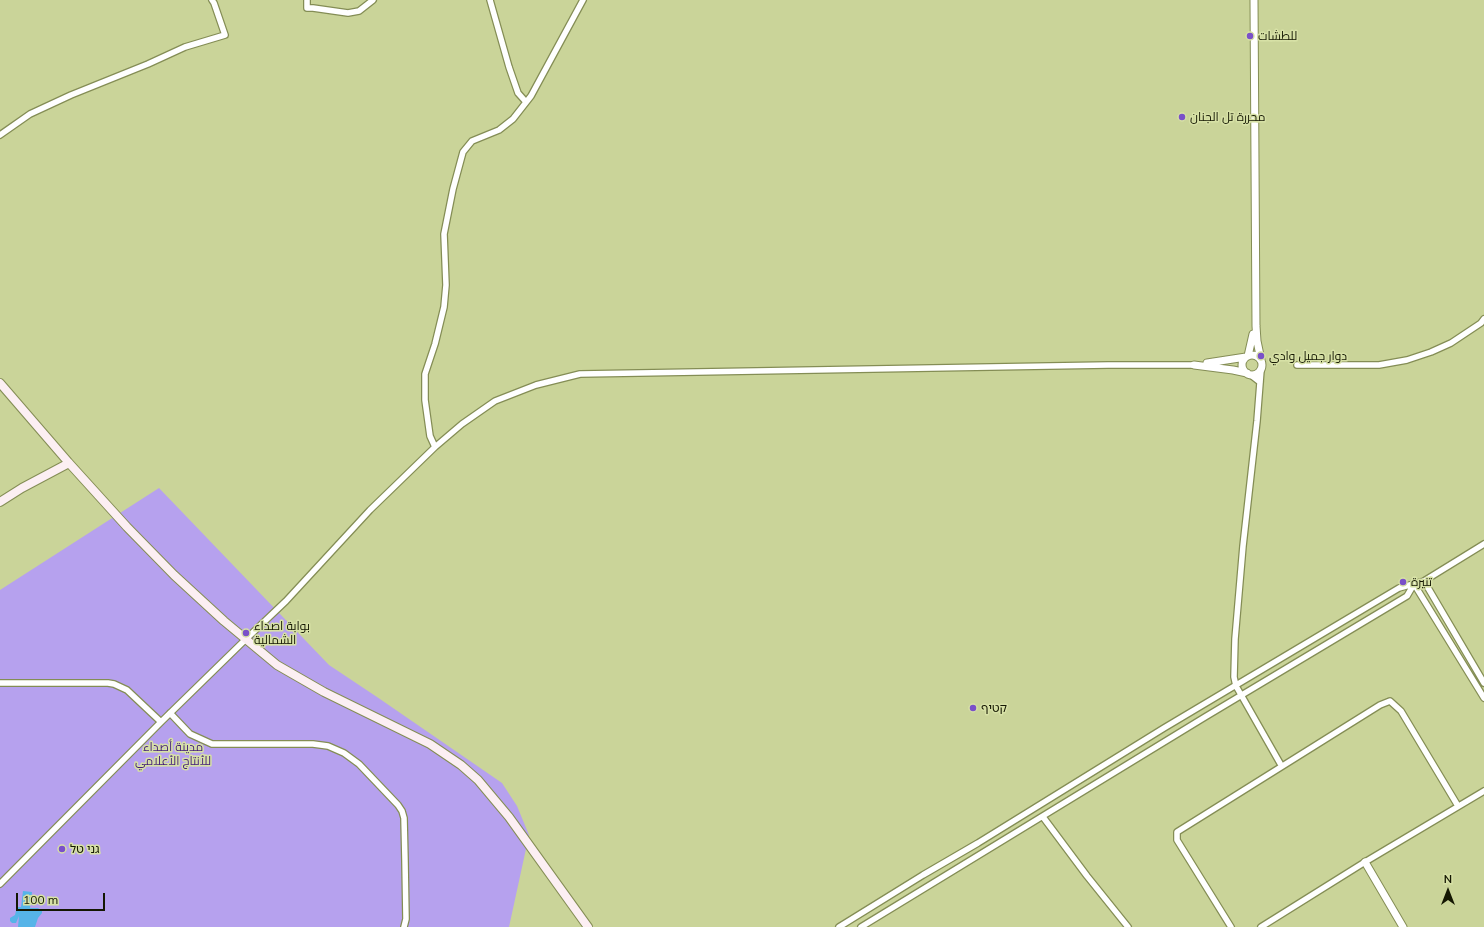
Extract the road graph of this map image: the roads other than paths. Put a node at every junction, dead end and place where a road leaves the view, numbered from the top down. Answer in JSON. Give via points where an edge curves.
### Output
{"nodes":[{"id":1,"x":307,"y":0,"type":"edge"},
{"id":2,"x":373,"y":0,"type":"edge"},
{"id":3,"x":490,"y":0,"type":"edge"},
{"id":4,"x":583,"y":0,"type":"edge"},
{"id":5,"x":1254,"y":0,"type":"edge"},
{"id":6,"x":214,"y":1,"type":"edge"},
{"id":7,"x":526,"y":102,"type":"junction"},
{"id":8,"x":0,"y":135,"type":"edge"},
{"id":9,"x":1484,"y":319,"type":"edge"},
{"id":10,"x":1256,"y":326,"type":"junction"},
{"id":11,"x":1247,"y":356,"type":"junction"},
{"id":12,"x":1261,"y":360,"type":"junction"},
{"id":13,"x":1194,"y":365,"type":"junction"},
{"id":14,"x":1297,"y":365,"type":"dead end"},
{"id":15,"x":1261,"y":370,"type":"junction"},
{"id":16,"x":1249,"y":374,"type":"junction"},
{"id":17,"x":1260,"y":382,"type":"junction"},
{"id":18,"x":0,"y":383,"type":"edge"},
{"id":19,"x":434,"y":448,"type":"junction"},
{"id":20,"x":69,"y":463,"type":"junction"},
{"id":21,"x":0,"y":502,"type":"edge"},
{"id":22,"x":1484,"y":544,"type":"edge"},
{"id":23,"x":1424,"y":581,"type":"junction"},
{"id":24,"x":1414,"y":584,"type":"junction"},
{"id":25,"x":246,"y":639,"type":"junction"},
{"id":26,"x":0,"y":683,"type":"edge"},
{"id":27,"x":1484,"y":683,"type":"edge"},
{"id":28,"x":1236,"y":686,"type":"junction"},
{"id":29,"x":1242,"y":695,"type":"junction"},
{"id":30,"x":1484,"y":698,"type":"edge"},
{"id":31,"x":170,"y":713,"type":"junction"},
{"id":32,"x":161,"y":722,"type":"junction"},
{"id":33,"x":1281,"y":765,"type":"junction"},
{"id":34,"x":1484,"y":791,"type":"edge"},
{"id":35,"x":1458,"y":806,"type":"junction"},
{"id":36,"x":1043,"y":817,"type":"junction"},
{"id":37,"x":1365,"y":862,"type":"junction"},
{"id":38,"x":0,"y":884,"type":"edge"},
{"id":39,"x":404,"y":927,"type":"edge"},
{"id":40,"x":588,"y":927,"type":"edge"},
{"id":41,"x":839,"y":927,"type":"edge"},
{"id":42,"x":860,"y":927,"type":"edge"},
{"id":43,"x":1128,"y":927,"type":"edge"},
{"id":44,"x":1231,"y":927,"type":"edge"},
{"id":45,"x":1261,"y":927,"type":"edge"},
{"id":46,"x":1403,"y":927,"type":"edge"}],
"edges":[{"from":1,"to":2,"type":"street","via":[[306,8],[348,13],[359,11]]},
{"from":3,"to":7,"type":"street","via":[[511,74],[518,93]]},
{"from":4,"to":7,"type":"street","via":[[537,87]]},
{"from":5,"to":10,"type":"street"},
{"from":6,"to":8,"type":"street","via":[[225,34],[185,47],[71,95],[30,114]]},
{"from":7,"to":19,"type":"street","via":[[513,119],[499,130],[472,141],[463,152],[453,189],[444,234],[444,307],[425,374],[425,400]]},
{"from":9,"to":14,"type":"street","via":[[1451,343],[1407,360],[1379,365]]},
{"from":10,"to":11,"type":"street"},
{"from":10,"to":12,"type":"street"},
{"from":11,"to":12,"type":"street","via":[[1255,355]]},
{"from":11,"to":13,"type":"street"},
{"from":11,"to":16,"type":"street","via":[[1242,368]]},
{"from":12,"to":15,"type":"street"},
{"from":13,"to":16,"type":"street"},
{"from":13,"to":19,"type":"street","via":[[580,374],[536,384],[495,401]]},
{"from":15,"to":16,"type":"street","via":[[1257,374]]},
{"from":15,"to":17,"type":"street"},
{"from":16,"to":17,"type":"street"},
{"from":17,"to":28,"type":"street","via":[[1235,639]]},
{"from":18,"to":20,"type":"main road"},
{"from":19,"to":25,"type":"street","via":[[370,510],[286,601]]},
{"from":20,"to":21,"type":"main road"},
{"from":20,"to":25,"type":"main road","via":[[174,576]]},
{"from":22,"to":23,"type":"street"},
{"from":23,"to":24,"type":"street"},
{"from":23,"to":27,"type":"street"},
{"from":24,"to":28,"type":"street","via":[[1399,588]]},
{"from":24,"to":29,"type":"street","via":[[1407,596]]},
{"from":24,"to":30,"type":"street"},
{"from":25,"to":31,"type":"street"},
{"from":25,"to":40,"type":"main road","via":[[277,665],[324,692],[430,744],[461,765],[478,780],[509,818]]},
{"from":26,"to":32,"type":"street","via":[[114,684],[127,690]]},
{"from":28,"to":29,"type":"street"},
{"from":28,"to":41,"type":"street"},
{"from":29,"to":33,"type":"street"},
{"from":29,"to":36,"type":"street"},
{"from":31,"to":32,"type":"street"},
{"from":31,"to":39,"type":"street","via":[[190,734],[212,744],[328,746],[359,764],[398,804],[404,818]]},
{"from":32,"to":38,"type":"street"},
{"from":33,"to":35,"type":"street","via":[[1390,701],[1401,711]]},
{"from":33,"to":44,"type":"street","via":[[1177,832],[1177,840]]},
{"from":34,"to":35,"type":"street"},
{"from":35,"to":37,"type":"street"},
{"from":36,"to":42,"type":"street"},
{"from":36,"to":43,"type":"street"},
{"from":37,"to":45,"type":"street"},
{"from":37,"to":46,"type":"street"}]}
